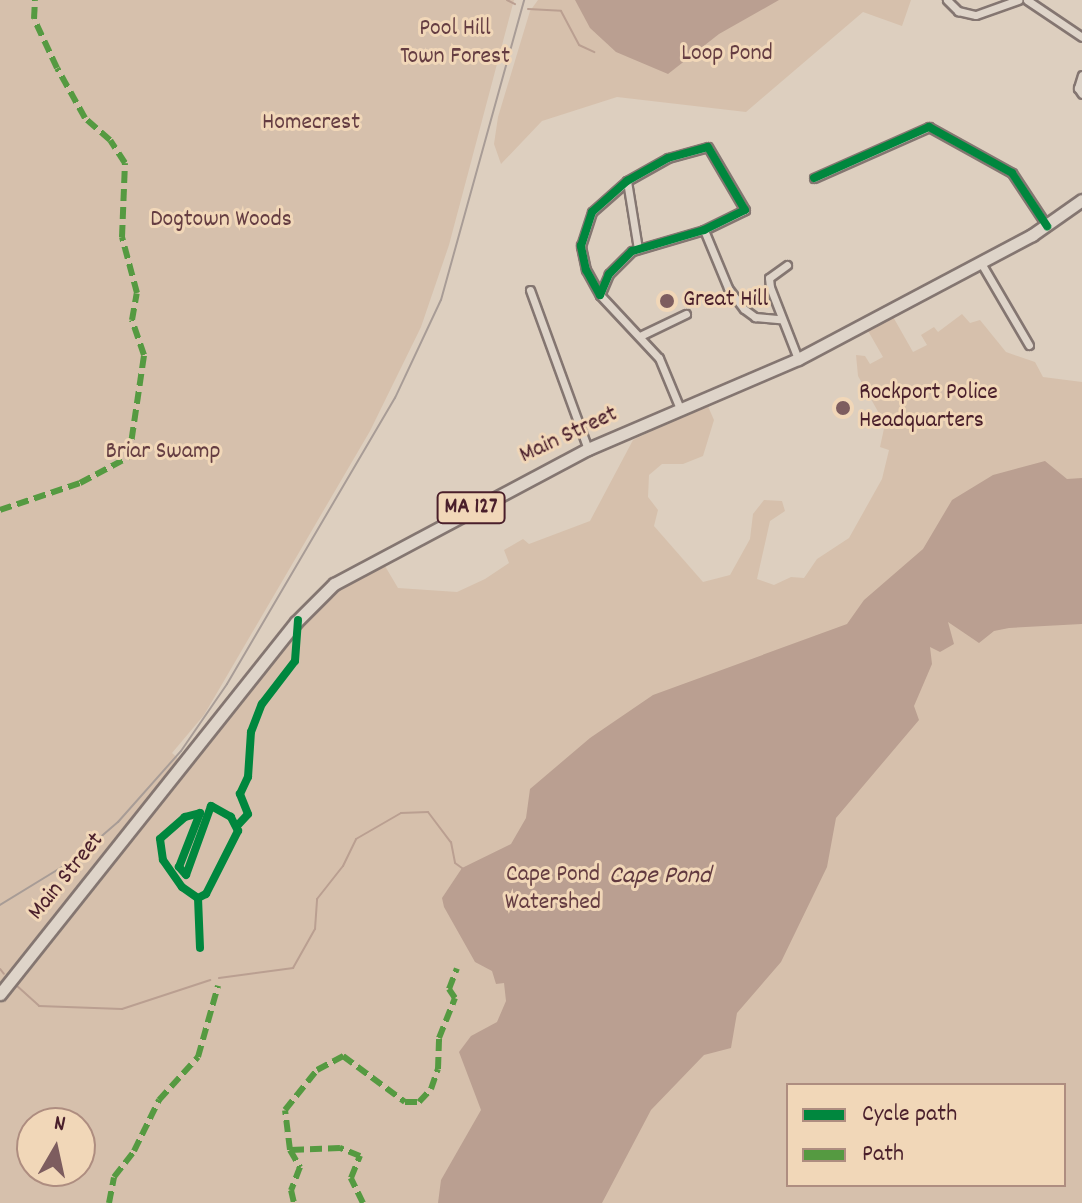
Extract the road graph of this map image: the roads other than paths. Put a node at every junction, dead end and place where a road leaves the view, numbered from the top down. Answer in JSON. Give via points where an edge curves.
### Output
{"nodes":[{"id":1,"x":947,"y":0,"type":"edge"},
{"id":2,"x":1018,"y":0,"type":"edge"},
{"id":3,"x":1027,"y":0,"type":"edge"},
{"id":4,"x":1082,"y":37,"type":"edge"},
{"id":5,"x":1082,"y":75,"type":"edge"},
{"id":6,"x":1082,"y":94,"type":"edge"},
{"id":7,"x":814,"y":178,"type":"dead end"},
{"id":8,"x":627,"y":181,"type":"junction"},
{"id":9,"x":1082,"y":200,"type":"edge"},
{"id":10,"x":1047,"y":226,"type":"junction"},
{"id":11,"x":704,"y":230,"type":"junction"},
{"id":12,"x":638,"y":249,"type":"junction"},
{"id":13,"x":981,"y":263,"type":"junction"},
{"id":14,"x":787,"y":265,"type":"dead end"},
{"id":15,"x":530,"y":290,"type":"dead end"},
{"id":16,"x":600,"y":295,"type":"junction"},
{"id":17,"x":686,"y":314,"type":"dead end"},
{"id":18,"x":780,"y":319,"type":"junction"},
{"id":19,"x":640,"y":336,"type":"junction"},
{"id":20,"x":1029,"y":345,"type":"dead end"},
{"id":21,"x":798,"y":359,"type":"junction"},
{"id":22,"x":681,"y":411,"type":"junction"},
{"id":23,"x":588,"y":449,"type":"junction"},
{"id":24,"x":0,"y":994,"type":"edge"}],
"edges":[{"from":1,"to":2,"type":"street","via":[[958,11],[976,15]]},
{"from":3,"to":4,"type":"street"},
{"from":5,"to":6,"type":"street"},
{"from":7,"to":10,"type":"street","via":[[929,127],[1012,173]]},
{"from":8,"to":11,"type":"street","via":[[668,158],[708,147],[745,210]]},
{"from":8,"to":12,"type":"street"},
{"from":8,"to":16,"type":"street","via":[[592,212],[581,233],[586,270]]},
{"from":9,"to":10,"type":"main road","name":"Main Street","number":"MA 127"},
{"from":10,"to":13,"type":"main road","name":"Main Street","number":"MA 127"},
{"from":11,"to":12,"type":"street"},
{"from":11,"to":18,"type":"street","via":[[735,299],[755,317]]},
{"from":12,"to":16,"type":"street","via":[[617,263]]},
{"from":13,"to":20,"type":"street"},
{"from":13,"to":21,"type":"main road","name":"Main Street","number":"MA 127"},
{"from":14,"to":18,"type":"street","via":[[769,278]]},
{"from":15,"to":23,"type":"street"},
{"from":16,"to":19,"type":"street"},
{"from":17,"to":19,"type":"street"},
{"from":18,"to":21,"type":"street"},
{"from":19,"to":22,"type":"street","via":[[659,358]]},
{"from":21,"to":22,"type":"main road","name":"Main Street","number":"MA 127"},
{"from":22,"to":23,"type":"main road","name":"Main Street","number":"MA 127"},
{"from":23,"to":24,"type":"main road","name":"Main Street","number":"MA 127","via":[[362,566],[314,602]]}]}
